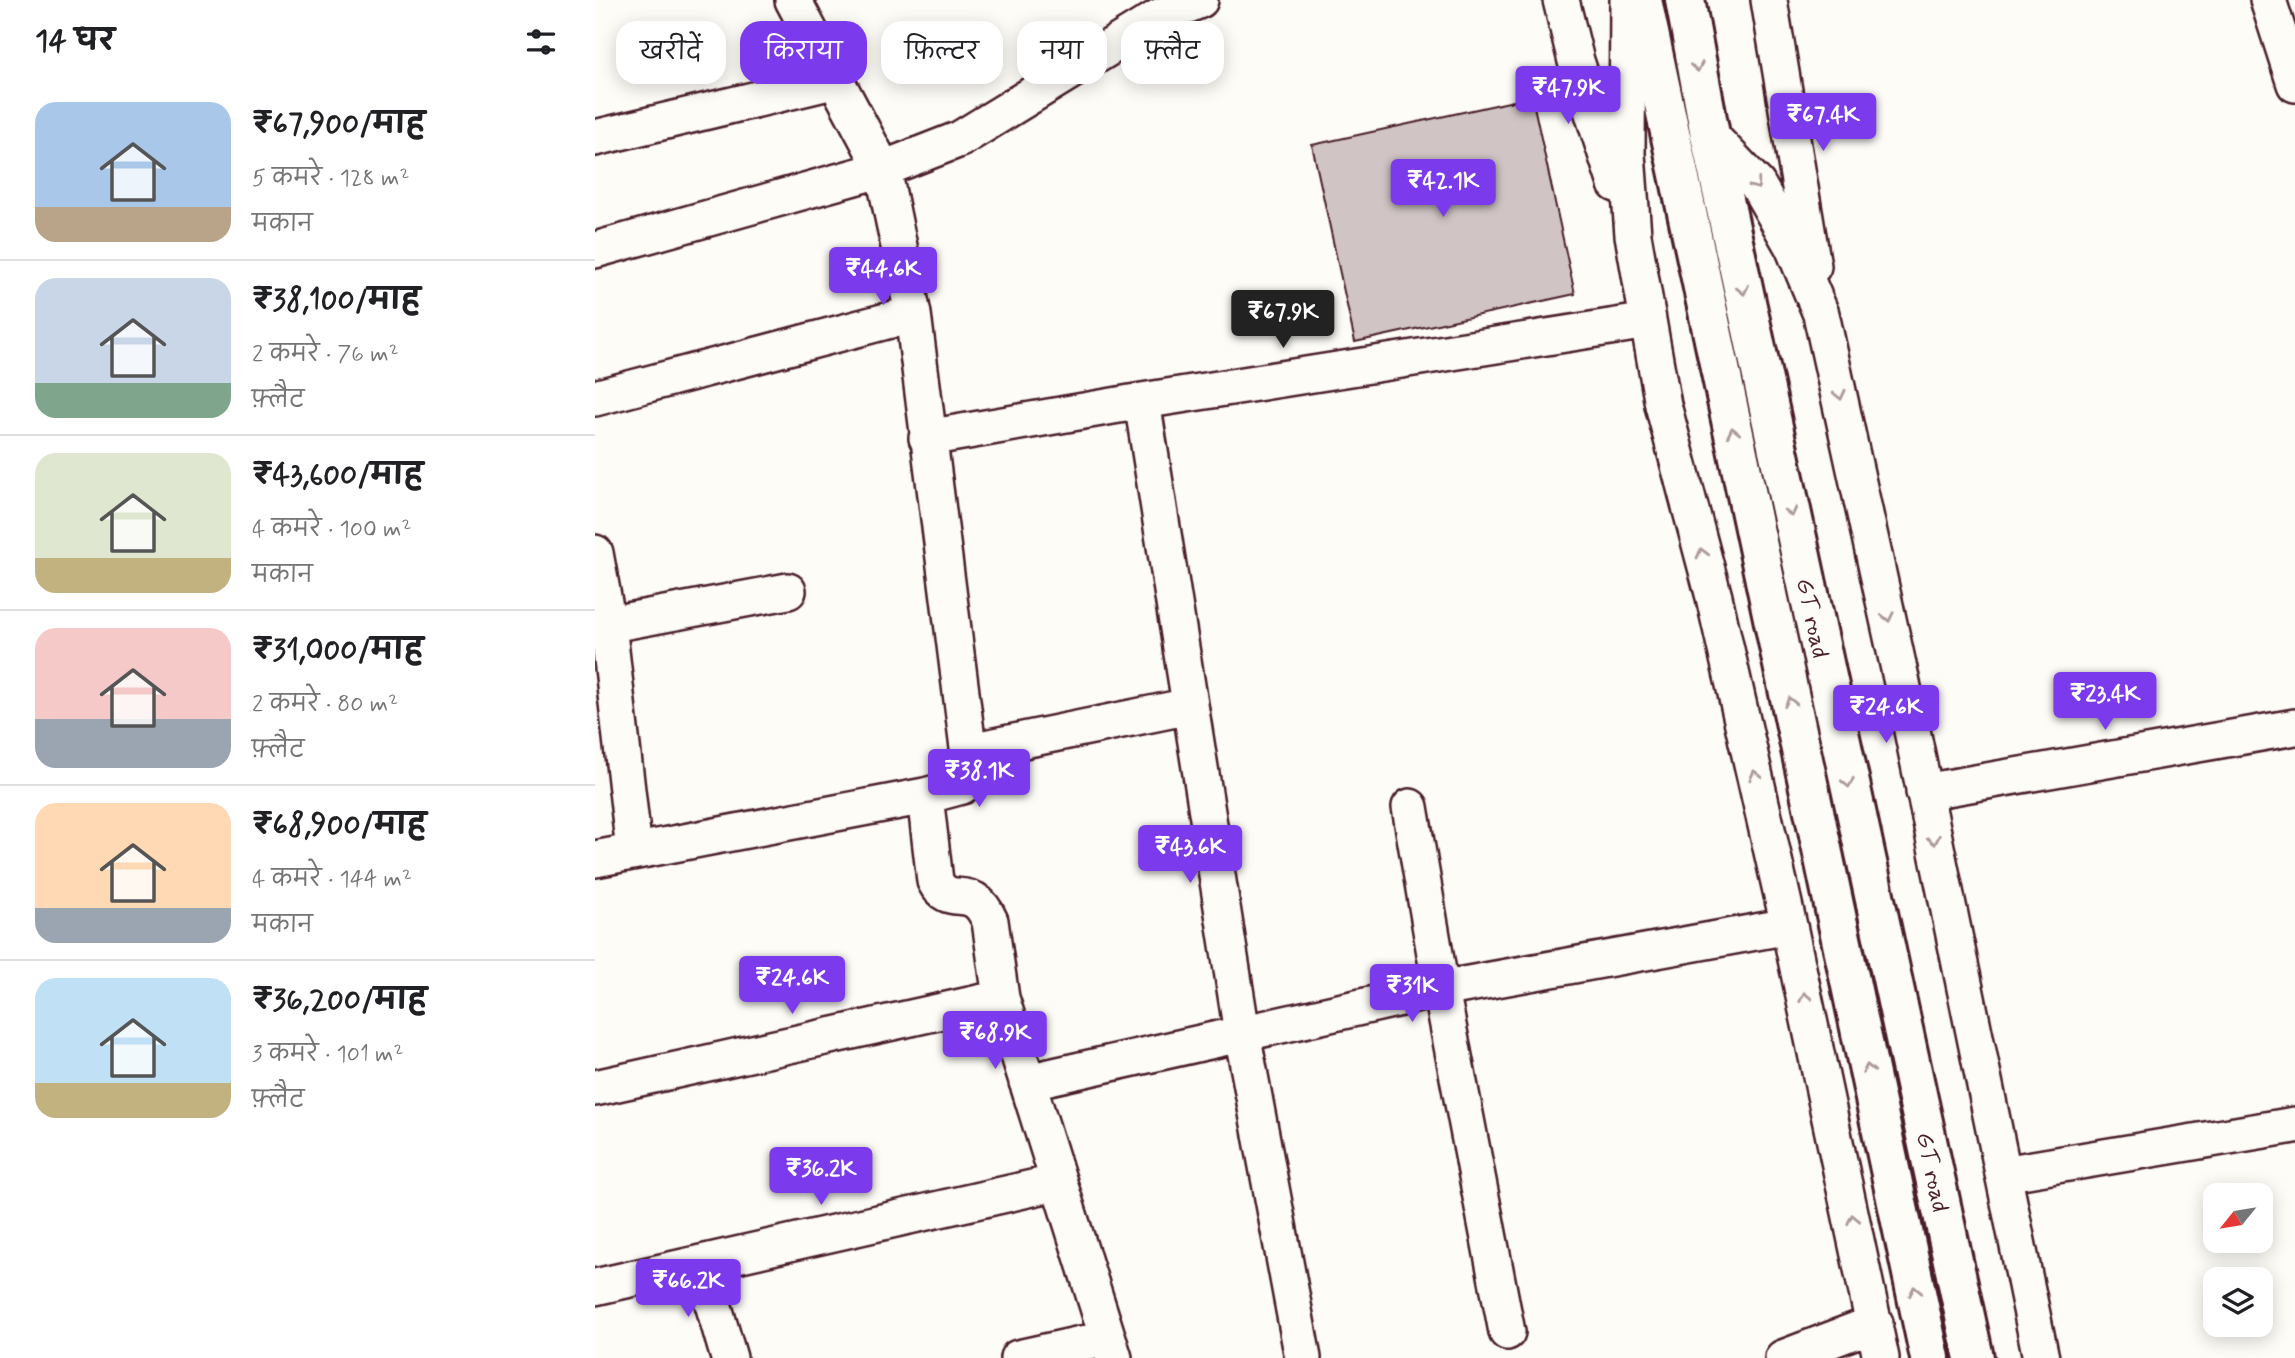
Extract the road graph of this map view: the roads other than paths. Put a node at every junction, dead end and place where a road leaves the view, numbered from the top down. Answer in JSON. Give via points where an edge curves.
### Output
{"nodes":[{"id":1,"x":793,"y":0,"type":"edge"},
{"id":2,"x":1200,"y":0,"type":"edge"},
{"id":3,"x":1561,"y":0,"type":"edge"},
{"id":4,"x":1628,"y":0,"type":"edge"},
{"id":5,"x":1642,"y":0,"type":"edge"},
{"id":6,"x":1685,"y":0,"type":"edge"},
{"id":7,"x":1769,"y":0,"type":"edge"},
{"id":8,"x":2268,"y":0,"type":"edge"},
{"id":9,"x":805,"y":21,"type":"edge"},
{"id":10,"x":820,"y":84,"type":"edge"},
{"id":11,"x":839,"y":84,"type":"edge"},
{"id":12,"x":2295,"y":84,"type":"edge"},
{"id":13,"x":1710,"y":135,"type":"junction"},
{"id":14,"x":595,"y":138,"type":"edge"},
{"id":15,"x":883,"y":169,"type":"junction"},
{"id":16,"x":1633,"y":235,"type":"junction"},
{"id":17,"x":595,"y":250,"type":"edge"},
{"id":18,"x":913,"y":314,"type":"junction"},
{"id":19,"x":1821,"y":314,"type":"junction"},
{"id":20,"x":1648,"y":321,"type":"junction"},
{"id":21,"x":595,"y":398,"type":"edge"},
{"id":22,"x":1142,"y":401,"type":"junction"},
{"id":23,"x":927,"y":438,"type":"junction"},
{"id":24,"x":595,"y":553,"type":"edge"},
{"id":25,"x":788,"y":591,"type":"dead end"},
{"id":26,"x":601,"y":626,"type":"edge"},
{"id":27,"x":1190,"y":706,"type":"junction"},
{"id":28,"x":2295,"y":727,"type":"edge"},
{"id":29,"x":970,"y":751,"type":"junction"},
{"id":30,"x":1924,"y":792,"type":"junction"},
{"id":31,"x":925,"y":796,"type":"junction"},
{"id":32,"x":1410,"y":807,"type":"dead end"},
{"id":33,"x":634,"y":851,"type":"junction"},
{"id":34,"x":595,"y":859,"type":"edge"},
{"id":35,"x":1789,"y":926,"type":"junction"},
{"id":36,"x":1441,"y":989,"type":"junction"},
{"id":37,"x":1001,"y":998,"type":"junction"},
{"id":38,"x":1242,"y":1033,"type":"junction"},
{"id":39,"x":1027,"y":1082,"type":"junction"},
{"id":40,"x":595,"y":1088,"type":"edge"},
{"id":41,"x":2295,"y":1125,"type":"edge"},
{"id":42,"x":2003,"y":1174,"type":"junction"},
{"id":43,"x":1059,"y":1182,"type":"junction"},
{"id":44,"x":701,"y":1263,"type":"junction"},
{"id":45,"x":595,"y":1287,"type":"edge"},
{"id":46,"x":1875,"y":1323,"type":"junction"},
{"id":47,"x":1507,"y":1332,"type":"dead end"},
{"id":48,"x":1111,"y":1348,"type":"edge"},
{"id":49,"x":729,"y":1358,"type":"edge"},
{"id":50,"x":1018,"y":1358,"type":"edge"},
{"id":51,"x":1303,"y":1358,"type":"edge"},
{"id":52,"x":1783,"y":1358,"type":"edge"},
{"id":53,"x":1881,"y":1358,"type":"edge"},
{"id":54,"x":1930,"y":1358,"type":"edge"},
{"id":55,"x":1974,"y":1358,"type":"edge"},
{"id":56,"x":2041,"y":1358,"type":"edge"}],
"edges":[{"from":1,"to":9,"type":"street"},
{"from":2,"to":15,"type":"street","via":[[1159,17],[960,139]]},
{"from":3,"to":16,"type":"street","via":[[1576,61]]},
{"from":4,"to":16,"type":"street","via":[[1627,154]]},
{"from":54,"to":5,"type":"highway","name":"GT road","one_way":true},
{"from":6,"to":13,"type":"highway","name":"GT road","one_way":true},
{"from":7,"to":19,"type":"street"},
{"from":8,"to":12,"type":"street"},
{"from":10,"to":14,"type":"street"},
{"from":11,"to":15,"type":"street"},
{"from":13,"to":19,"type":"street","one_way":true,"via":[[1757,184],[1793,247]]},
{"from":13,"to":55,"type":"highway","name":"GT road","one_way":true},
{"from":15,"to":17,"type":"street"},
{"from":15,"to":18,"type":"street"},
{"from":16,"to":20,"type":"street"},
{"from":18,"to":21,"type":"street"},
{"from":18,"to":23,"type":"street"},
{"from":19,"to":30,"type":"street","one_way":true},
{"from":20,"to":22,"type":"street"},
{"from":35,"to":20,"type":"street","one_way":true,"via":[[1714,597],[1663,405]]},
{"from":22,"to":23,"type":"street"},
{"from":22,"to":27,"type":"street"},
{"from":23,"to":29,"type":"street"},
{"from":24,"to":26,"type":"street"},
{"from":25,"to":26,"type":"street"},
{"from":26,"to":33,"type":"street"},
{"from":27,"to":29,"type":"street"},
{"from":27,"to":38,"type":"street"},
{"from":28,"to":30,"type":"street"},
{"from":29,"to":31,"type":"street","via":[[973,774],[968,784]]},
{"from":30,"to":42,"type":"street","one_way":true},
{"from":31,"to":33,"type":"street"},
{"from":31,"to":37,"type":"street","via":[[935,881],[943,893],[975,899],[985,910]]},
{"from":32,"to":36,"type":"street"},
{"from":33,"to":34,"type":"street"},
{"from":35,"to":36,"type":"street"},
{"from":46,"to":35,"type":"street","one_way":true},
{"from":36,"to":38,"type":"street"},
{"from":36,"to":47,"type":"street"},
{"from":37,"to":39,"type":"street"},
{"from":37,"to":40,"type":"street"},
{"from":38,"to":39,"type":"street"},
{"from":38,"to":51,"type":"street"},
{"from":39,"to":43,"type":"street"},
{"from":41,"to":42,"type":"street"},
{"from":42,"to":56,"type":"street"},
{"from":43,"to":44,"type":"street"},
{"from":43,"to":48,"type":"street"},
{"from":44,"to":45,"type":"street"},
{"from":44,"to":49,"type":"street"},
{"from":46,"to":52,"type":"street"},
{"from":46,"to":53,"type":"street"},
{"from":48,"to":50,"type":"street"}]}
